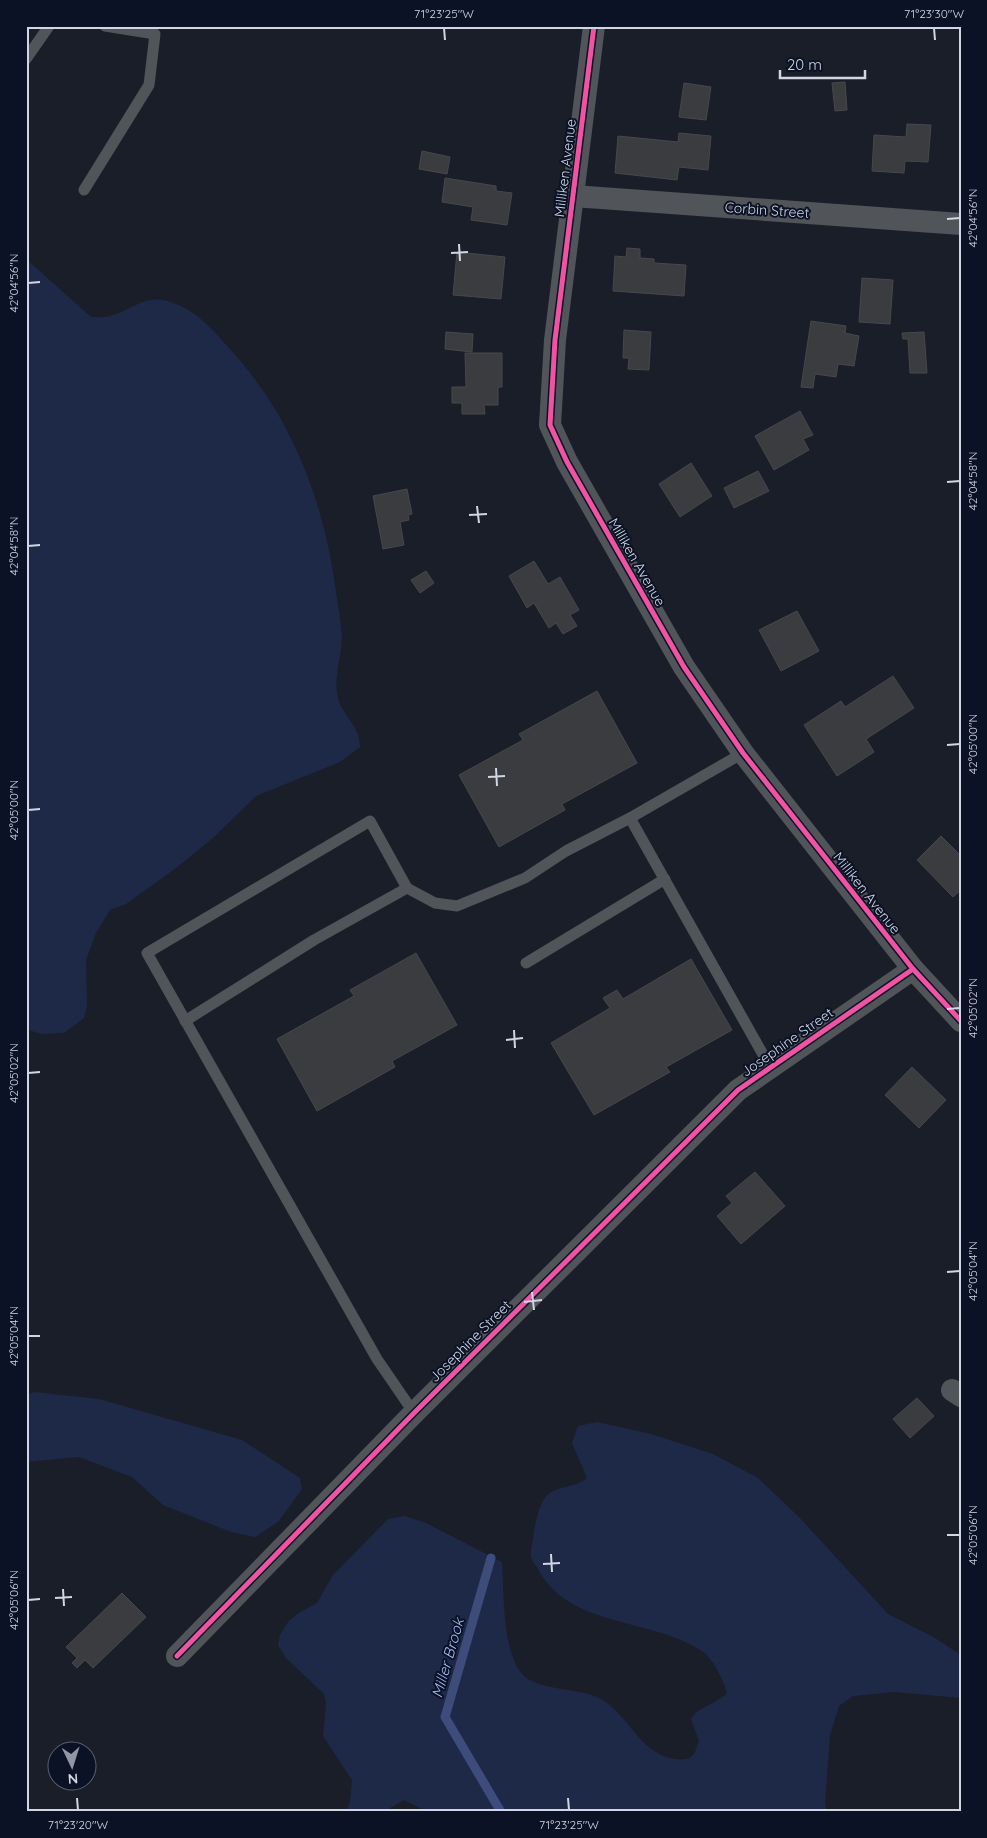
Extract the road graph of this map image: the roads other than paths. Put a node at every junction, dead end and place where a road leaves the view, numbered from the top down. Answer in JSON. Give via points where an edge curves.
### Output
{"nodes":[{"id":1,"x":49,"y":26,"type":"edge"},
{"id":2,"x":105,"y":26,"type":"edge"},
{"id":3,"x":594,"y":26,"type":"edge"},
{"id":4,"x":26,"y":59,"type":"edge"},
{"id":5,"x":84,"y":190,"type":"dead end"},
{"id":6,"x":573,"y":196,"type":"junction"},
{"id":7,"x":961,"y":224,"type":"edge"},
{"id":8,"x":743,"y":753,"type":"junction"},
{"id":9,"x":630,"y":818,"type":"junction"},
{"id":10,"x":665,"y":879,"type":"junction"},
{"id":11,"x":407,"y":888,"type":"junction"},
{"id":12,"x":526,"y":963,"type":"dead end"},
{"id":13,"x":912,"y":970,"type":"junction"},
{"id":14,"x":186,"y":1021,"type":"junction"},
{"id":15,"x":961,"y":1021,"type":"edge"},
{"id":16,"x":770,"y":1067,"type":"junction"},
{"id":17,"x":414,"y":1414,"type":"junction"},
{"id":18,"x":177,"y":1656,"type":"dead end"}],
"edges":[{"from":1,"to":4,"type":"lane"},
{"from":2,"to":5,"type":"lane","via":[[155,34],[149,85]]},
{"from":3,"to":6,"type":"street","name":"Milliken Avenue"},
{"from":6,"to":7,"type":"street","name":"Corbin Street"},
{"from":6,"to":8,"type":"street","name":"Milliken Avenue","via":[[555,340],[550,425],[567,462],[684,667]]},
{"from":8,"to":9,"type":"lane"},
{"from":8,"to":13,"type":"street","name":"Milliken Avenue"},
{"from":9,"to":10,"type":"lane"},
{"from":9,"to":11,"type":"lane","via":[[566,851],[525,878],[457,906],[435,903]]},
{"from":10,"to":12,"type":"lane"},
{"from":10,"to":16,"type":"lane"},
{"from":11,"to":14,"type":"lane","via":[[314,940]]},
{"from":11,"to":14,"type":"lane","via":[[370,821],[147,953]]},
{"from":13,"to":15,"type":"street","name":"Milliken Avenue"},
{"from":13,"to":16,"type":"street","name":"Josephine Street"},
{"from":14,"to":17,"type":"lane","via":[[377,1359]]},
{"from":16,"to":17,"type":"street","name":"Josephine Street","via":[[738,1090]]},
{"from":17,"to":18,"type":"street","name":"Josephine Street"}]}
